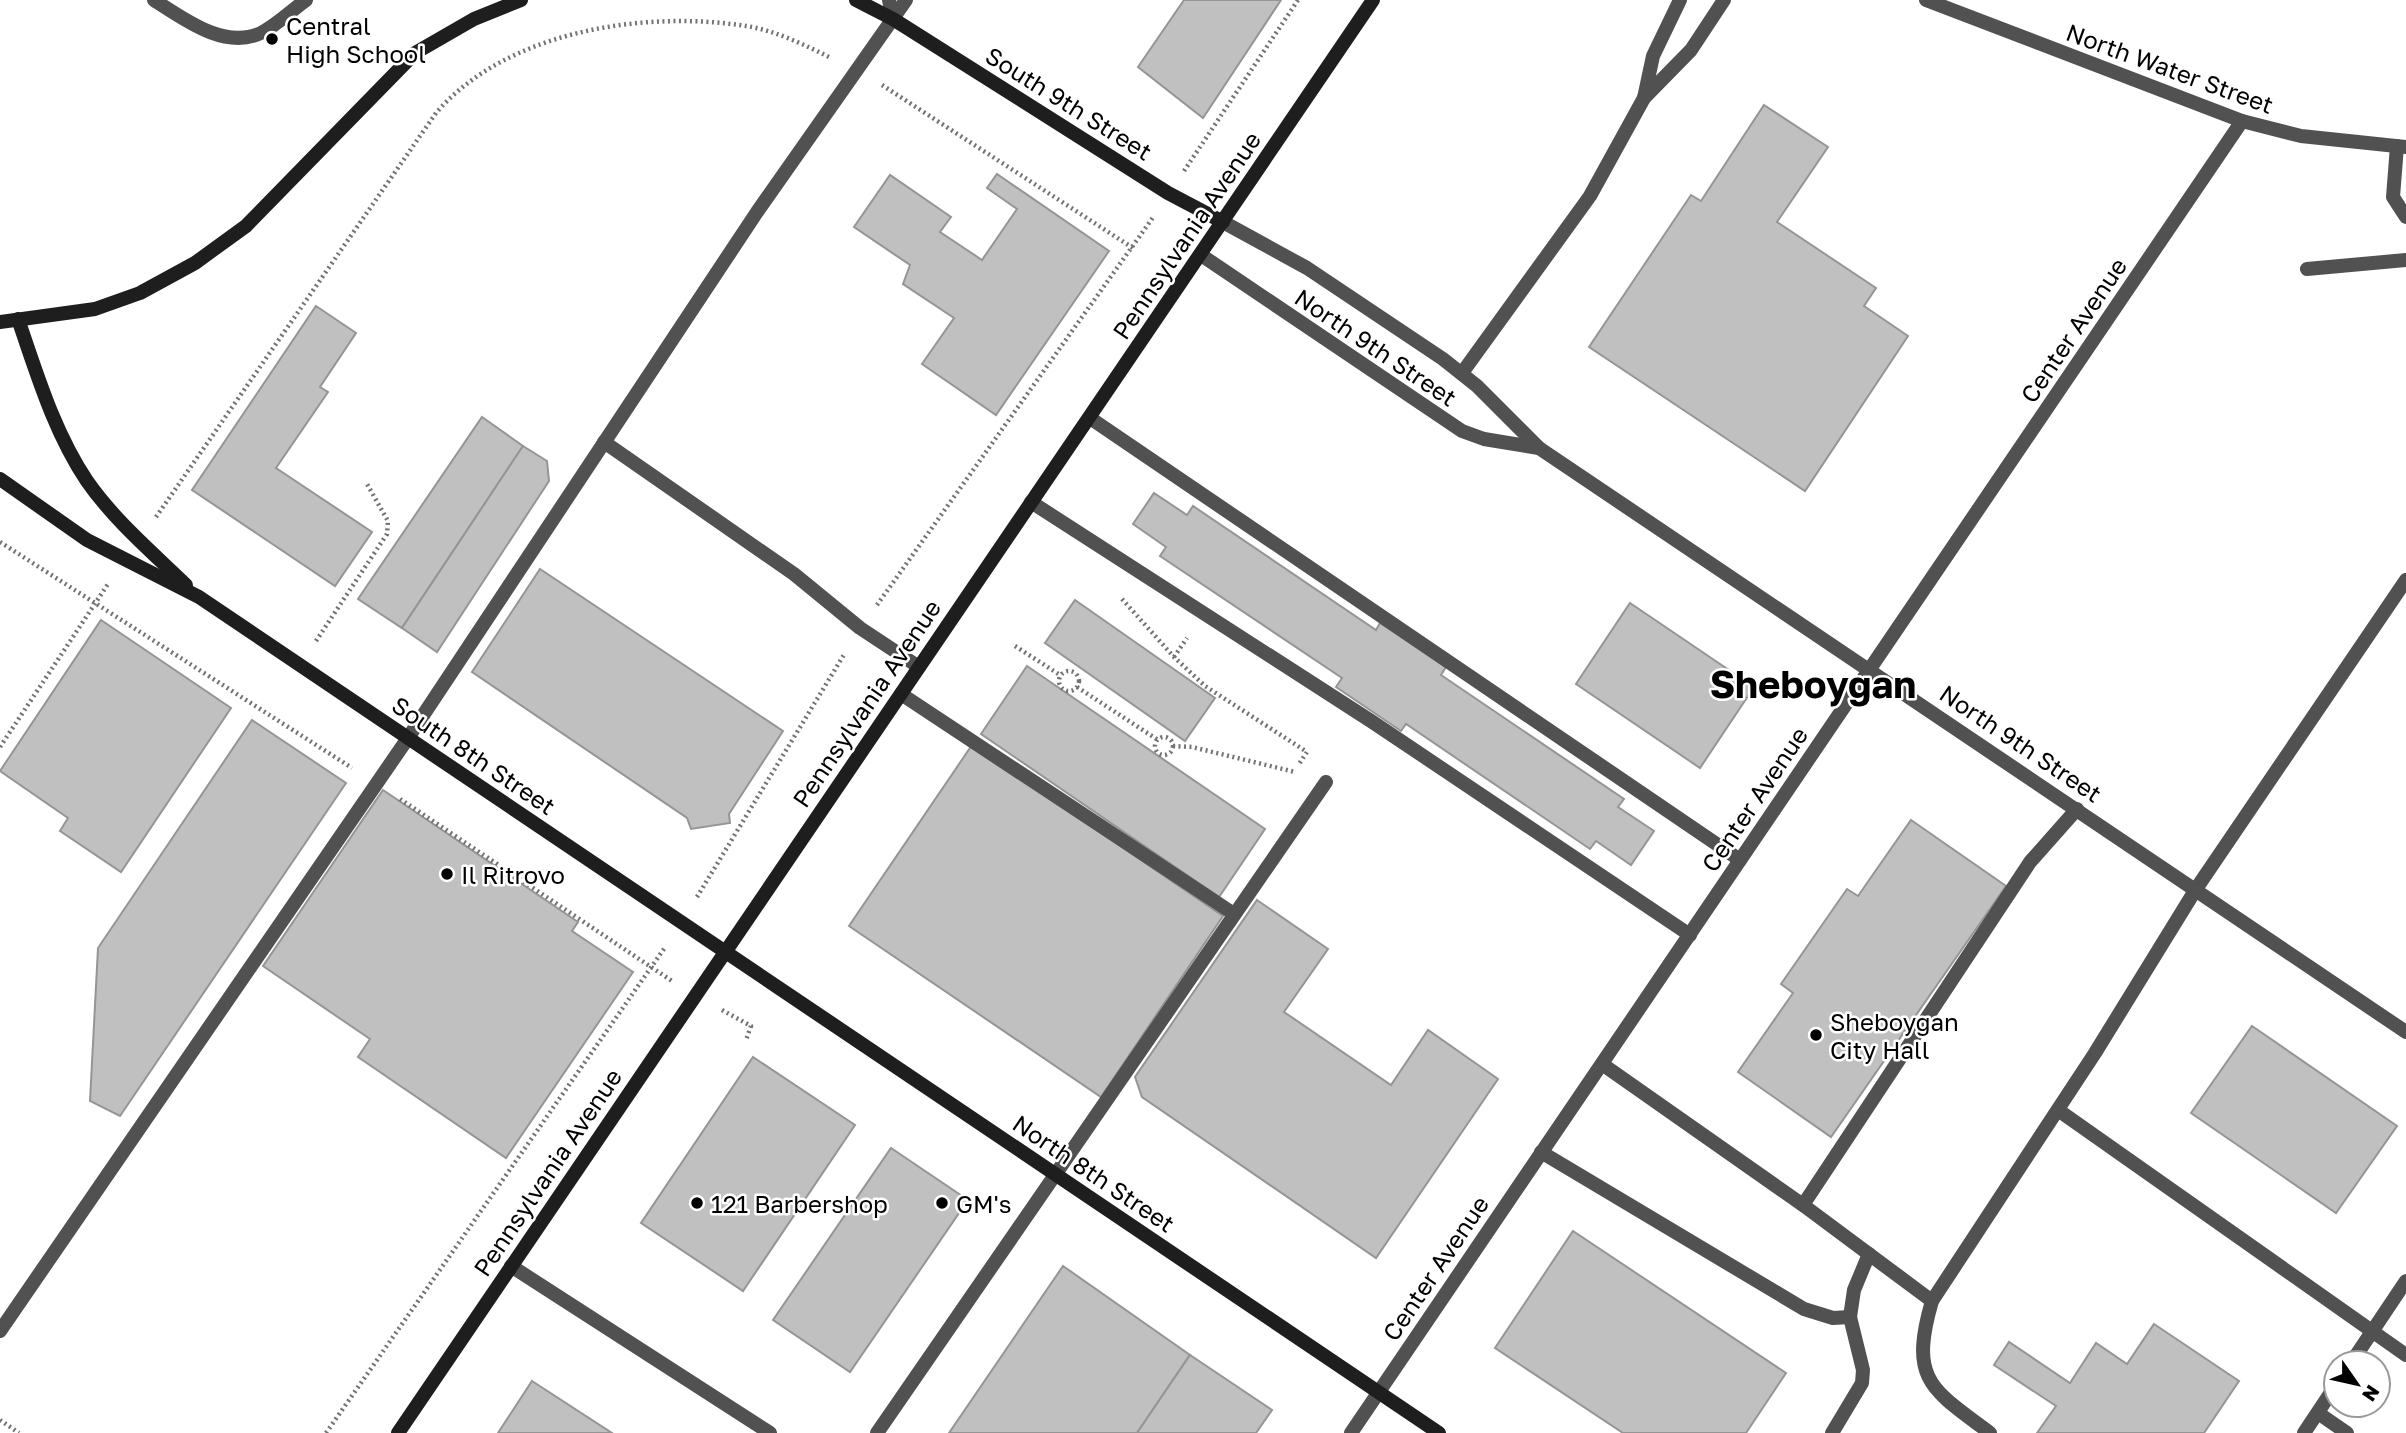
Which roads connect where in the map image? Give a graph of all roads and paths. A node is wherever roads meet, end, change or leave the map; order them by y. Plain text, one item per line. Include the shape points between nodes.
1 (154, 0) edge
2 (306, 0) edge
3 (521, 0) edge
4 (856, 0) edge
5 (889, 0) edge
6 (906, 0) edge
7 (1298, 0) edge
8 (1373, 0) edge
9 (1680, 0) edge
10 (1724, 0) edge
11 (1926, 0) edge
12 (893, 19) junction
13 (857, 70) junction
14 (1644, 98) junction
15 (2242, 121) junction
16 (2402, 147) edge
17 (1168, 193) junction
18 (2406, 217) edge
19 (1223, 222) junction
20 (1133, 248) junction
21 (1201, 255) junction
22 (2406, 260) edge
23 (2307, 269) dead end
24 (19, 319) junction
25 (0, 322) edge
26 (1462, 373) junction
27 (1090, 418) junction
28 (604, 443) junction
29 (1539, 447) junction
30 (0, 479) edge
31 (367, 484) dead end
32 (1031, 502) junction
33 (139, 540) junction
34 (125, 559) junction
35 (2406, 580) edge
36 (1115, 592) dead end
37 (199, 597) junction
38 (860, 628) junction
39 (1015, 646) dead end
40 (300, 665) junction
41 (919, 667) junction
42 (1870, 668) junction
43 (1060, 675) junction
44 (1077, 687) junction
45 (901, 694) junction
46 (408, 738) junction
47 (1154, 743) junction
48 (1173, 746) junction
49 (0, 747) edge
50 (1326, 782) dead end
51 (2077, 809) junction
52 (1740, 860) junction
53 (2196, 889) junction
54 (1234, 914) junction
55 (681, 922) junction
56 (1690, 935) junction
57 (725, 951) junction
58 (751, 1026) dead end
59 (2406, 1032) edge
60 (746, 1040) dead end
61 (1602, 1064) junction
62 (2058, 1110) junction
63 (1542, 1152) junction
64 (1054, 1173) junction
65 (1804, 1205) junction
66 (1869, 1254) junction
67 (511, 1266) junction
68 (2406, 1281) edge
69 (1931, 1301) junction
70 (1850, 1317) junction
71 (0, 1331) edge
72 (2371, 1332) junction
73 (2360, 1349) edge
74 (2406, 1355) edge
75 (1378, 1392) junction
76 (2322, 1407) edge
77 (2318, 1413) junction
78 (0, 1420) edge
79 (19, 1433) edge
80 (326, 1433) edge
81 (398, 1433) edge
82 (770, 1433) edge
83 (877, 1433) edge
84 (1351, 1433) edge
85 (1439, 1433) edge
86 (1832, 1433) edge
87 (1990, 1433) edge
88 (2304, 1433) edge
89 (2347, 1433) edge

1 - 2 street via 210,32 239,38 261,33
3 - 24 street via 474,19 415,53 246,226 195,263 140,293 96,309
4 - 12 street, South 9th Street
5 - 12 street
6 - 12 street
7 - 17 path
8 - 19 street, Pennsylvania Avenue
9 - 14 street via 1653,56
10 - 14 street via 1691,50
11 - 15 street, North Water Street
12 - 13 street
12 - 17 street, South 9th Street
13 - 20 path
13 - 28 street
13 - 33 path via 748,26 672,20 579,31 489,66 456,89 436,113
14 - 26 street via 1590,196
15 - 16 street, North Water Street via 2301,136
15 - 42 street, Center Avenue
16 - 18 street via 2393,197
17 - 19 street, South 9th Street
17 - 20 path
19 - 21 street, Pennsylvania Avenue
19 - 26 street, North 9th Street via 1307,268
20 - 38 path
21 - 27 street, Pennsylvania Avenue
21 - 29 street, North 9th Street via 1455,427 1476,438
22 - 23 street
24 - 25 street
24 - 33 street, South 8th Street via 50,412 88,481
26 - 29 street, North 9th Street
27 - 32 street, Pennsylvania Avenue
27 - 52 street
28 - 38 street via 794,574
28 - 46 street
29 - 42 street, North 9th Street
30 - 34 street, South 8th Street via 87,540
31 - 40 path via 388,521 387,534
32 - 41 street, Pennsylvania Avenue
32 - 56 street via 1371,721
33 - 37 street, South 8th Street
34 - 37 street, South 8th Street
34 - 49 path
35 - 53 street
36 - 48 path via 1205,686 1307,752 1294,774 1258,761
37 - 40 street, South 8th Street
38 - 41 street
38 - 55 path
39 - 43 path
40 - 46 street, South 8th Street
41 - 45 street, Pennsylvania Avenue
42 - 51 street, North 9th Street
42 - 52 street, Center Avenue
43 - 44 path via 1061,688 1071,691
43 - 44 path via 1075,672
44 - 47 path
45 - 54 street
45 - 57 street, Pennsylvania Avenue
46 - 55 street, South 8th Street
46 - 71 street
47 - 48 path via 1166,737
47 - 48 path via 1163,755
50 - 54 street
51 - 53 street, North 9th Street
51 - 65 street via 2030,862
52 - 56 street, Center Avenue
53 - 59 street, North 9th Street
53 - 62 street
54 - 64 street
55 - 57 street, South 8th Street
55 - 80 path
56 - 61 street, Center Avenue
57 - 64 street, North 8th Street
57 - 67 street, Pennsylvania Avenue
58 - 60 path
61 - 63 street, Center Avenue
61 - 65 street
62 - 69 street
62 - 72 street
63 - 70 street via 1804,1309 1833,1318
63 - 75 street, Center Avenue
64 - 75 street, North 8th Street
64 - 83 street
65 - 66 street
66 - 69 street
66 - 70 street via 1854,1290
67 - 81 street, Pennsylvania Avenue
67 - 82 street
68 - 72 street
69 - 87 street via 1922,1363 1932,1388
70 - 86 street via 1862,1383
72 - 73 street
72 - 74 street
75 - 84 street, Center Avenue
75 - 85 street, North 8th Street
76 - 77 street
77 - 88 street
77 - 89 street
78 - 79 path

